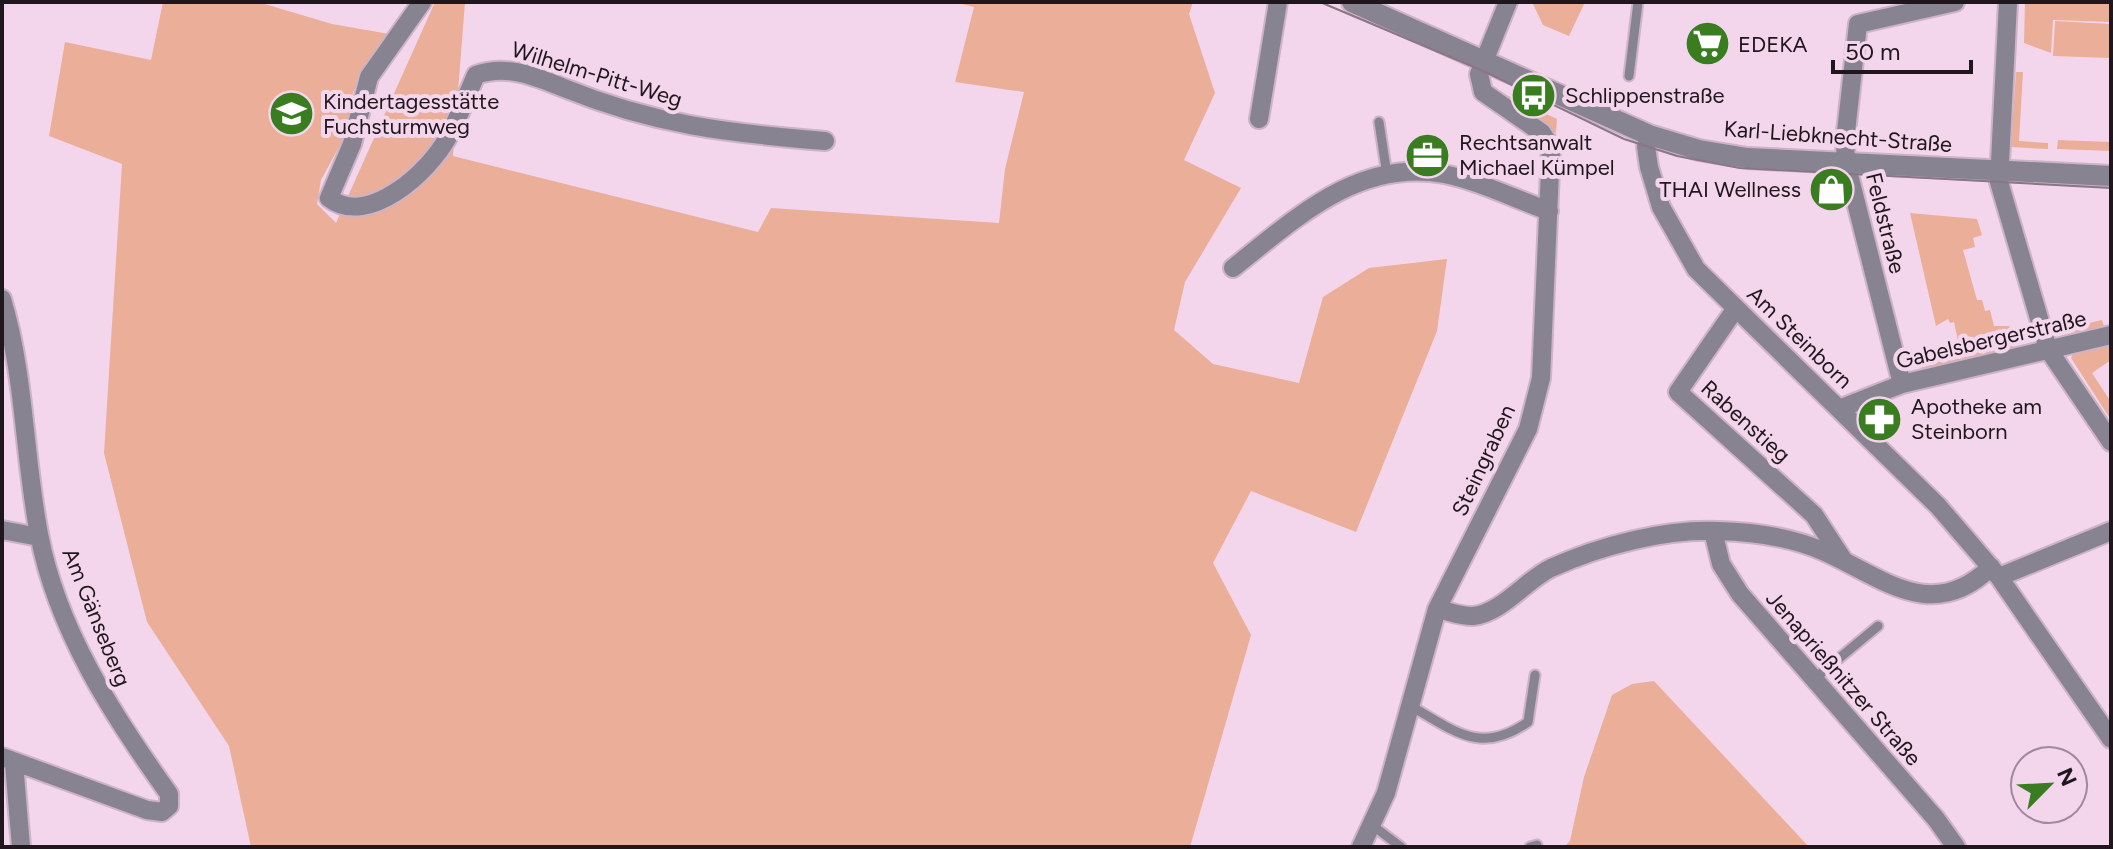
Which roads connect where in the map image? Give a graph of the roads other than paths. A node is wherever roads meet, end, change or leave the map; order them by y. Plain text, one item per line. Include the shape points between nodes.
1 (422, 2) edge
2 (1278, 2) edge
3 (1352, 2) edge
4 (1508, 2) edge
5 (1638, 2) edge
6 (1955, 2) edge
7 (2008, 2) edge
8 (1485, 60) junction
9 (1629, 76) dead end
10 (1259, 119) dead end
11 (1379, 122) dead end
12 (1649, 135) junction
13 (825, 141) dead end
14 (1846, 163) junction
15 (1998, 171) junction
16 (1387, 175) junction
17 (2111, 176) edge
18 (1549, 211) junction
19 (1233, 268) dead end
20 (2, 299) edge
21 (1736, 308) junction
22 (2111, 335) edge
23 (2048, 349) junction
24 (1902, 384) junction
25 (11, 391) edge
26 (1839, 409) junction
27 (2111, 442) edge
28 (2, 530) edge
29 (1713, 531) junction
30 (2111, 531) edge
31 (39, 537) junction
32 (1846, 563) junction
33 (1995, 572) junction
34 (1437, 609) junction
35 (1878, 626) dead end
36 (1535, 675) dead end
37 (1812, 680) junction
38 (1409, 705) junction
39 (2111, 739) edge
40 (8, 760) edge
41 (1372, 825) junction
42 (21, 847) edge
43 (1361, 847) edge
44 (1401, 847) edge
45 (1956, 847) edge

1 - 13 street, Wilhelm-Pitt-Weg via 369,77 352,144 329,198 340,206 356,208 377,201 430,163 448,138 476,75 496,67 673,124
2 - 10 street
3 - 8 street, Karl-Liebknecht-Straße
4 - 8 street
5 - 9 lane
6 - 14 street, Feldstraße via 1858,24
7 - 15 street
8 - 12 street, Karl-Liebknecht-Straße
8 - 18 street, Steingraben via 1479,74 1483,92 1542,133 1551,147
11 - 16 lane
12 - 14 street, Karl-Liebknecht-Straße via 1723,154
12 - 21 street, Am Steinborn via 1649,167 1670,229 1696,269
14 - 15 street, Karl-Liebknecht-Straße
14 - 24 street, Feldstraße
15 - 17 street, Karl-Liebknecht-Straße
15 - 23 street
16 - 18 street via 1448,175
16 - 19 street via 1317,202
18 - 34 street, Steingraben via 1541,378 1528,429
20 - 25 street, Am Gänseberg
21 - 26 street, Am Steinborn
21 - 32 street, Rabenstieg via 1678,392 1814,515
22 - 23 street, Gabelsbergerstraße
23 - 24 street, Gabelsbergerstraße
23 - 27 street
24 - 26 street, Gabelsbergerstraße
25 - 31 street, Am Gänseberg
26 - 33 street, Am Steinborn via 1938,506
28 - 31 street
29 - 32 street via 1788,539
29 - 34 street via 1611,546 1549,569 1474,616
29 - 37 street, Jenaprießnitzer Straße via 1721,564 1740,594
30 - 33 street
31 - 40 street, Am Gänseberg via 87,665 109,708 169,794 169,806 162,812 147,810
32 - 33 street via 1901,591 1934,594 1959,590
33 - 39 street, Am Steinborn
34 - 38 street, Steingraben
35 - 37 lane
36 - 38 lane via 1528,722 1494,739 1464,737
37 - 45 street, Jenaprießnitzer Straße
38 - 41 street, Steingraben
40 - 42 street
41 - 43 street, Steingraben
41 - 44 lane

